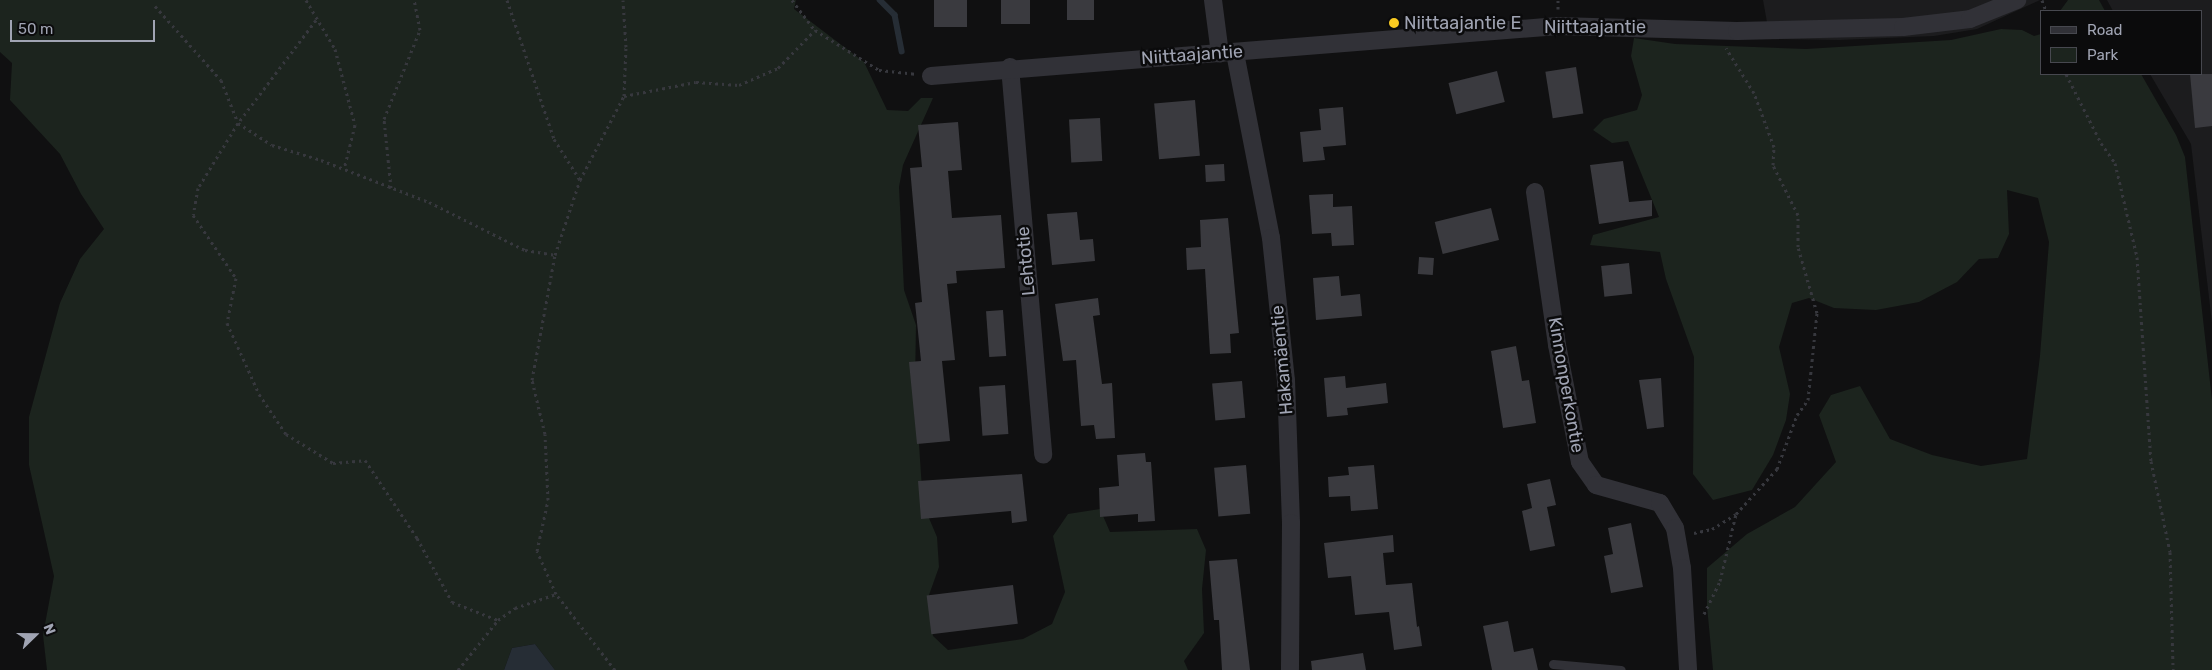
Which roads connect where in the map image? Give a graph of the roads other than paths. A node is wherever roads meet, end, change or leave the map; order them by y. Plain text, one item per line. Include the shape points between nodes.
1 (1212, 0) edge
2 (2017, 0) edge
3 (1227, 53) junction
4 (1010, 67) junction
5 (931, 76) road end
6 (1535, 192) dead end
7 (1043, 455) dead end
8 (1553, 664) dead end
9 (1290, 670) edge
10 (1621, 670) edge
11 (1688, 670) edge

1 - 3 street, Hakamäentie
2 - 3 street, Niittaajantie via 1970,19 1927,25 1823,30 1558,26 1411,40 1305,44
3 - 4 street, Niittaajantie
3 - 9 street, Hakamäentie via 1271,238 1286,380 1291,523
4 - 5 street, Niittaajantie
4 - 7 street, Lehtotie
6 - 11 street, Kinnonperkontie via 1557,345 1580,462 1596,485 1660,503 1677,537
8 - 10 lane

